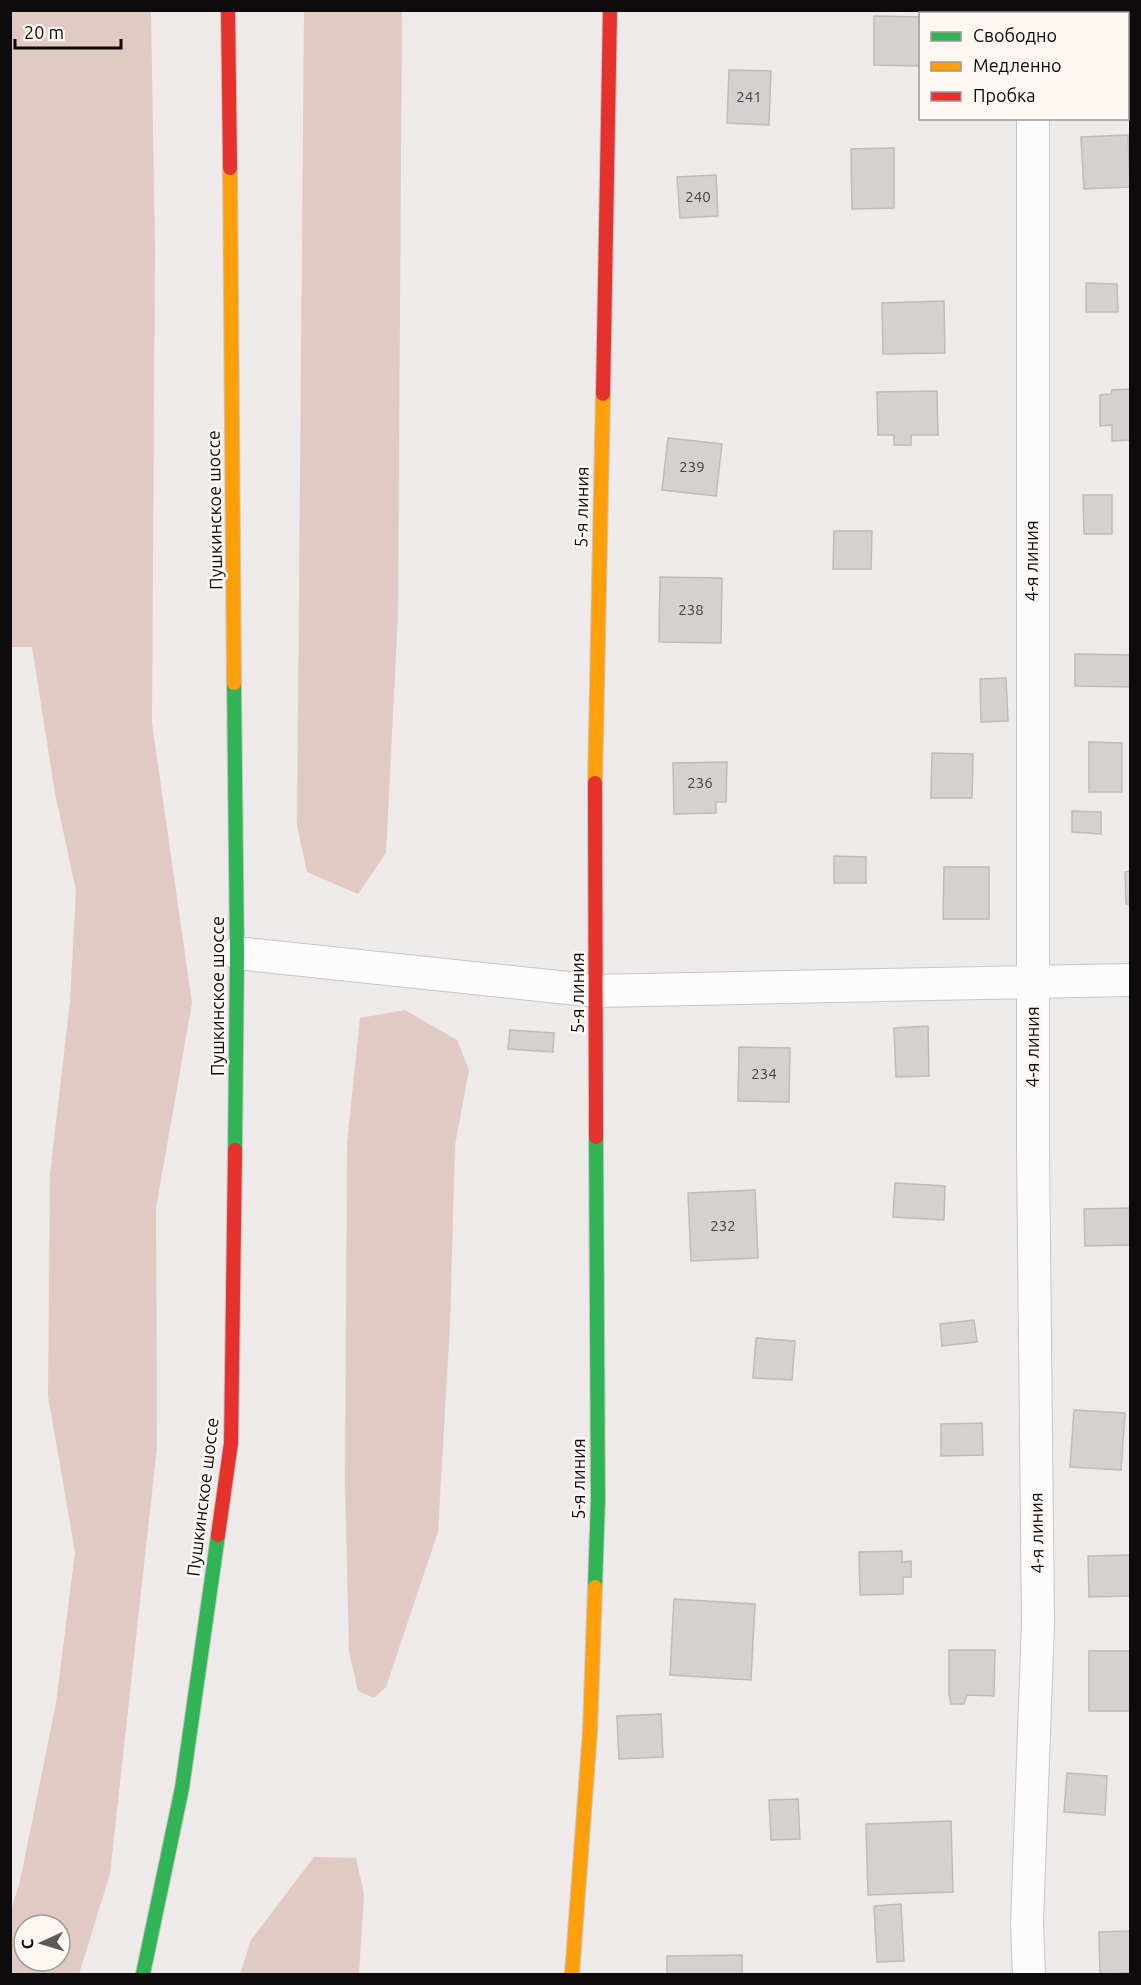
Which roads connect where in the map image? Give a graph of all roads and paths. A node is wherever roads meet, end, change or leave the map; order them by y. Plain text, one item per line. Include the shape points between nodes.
1 (228, 10) edge
2 (610, 10) edge
3 (1033, 120) edge
4 (237, 953) junction
5 (1131, 980) edge
6 (1033, 981) junction
7 (596, 991) junction
8 (143, 1974) edge
9 (572, 1974) edge
10 (1029, 1974) edge

1 - 4 main road, Пушкинское шоссе
2 - 7 main road, 5-я линия via 594,796
3 - 6 street, 4-я линия
4 - 7 street
4 - 8 main road, Пушкинское шоссе via 231,1443 182,1788
5 - 6 street
6 - 7 street
6 - 10 street, 4-я линия via 1038,1623 1027,1923
7 - 9 main road, 5-я линия via 598,1499 590,1731

